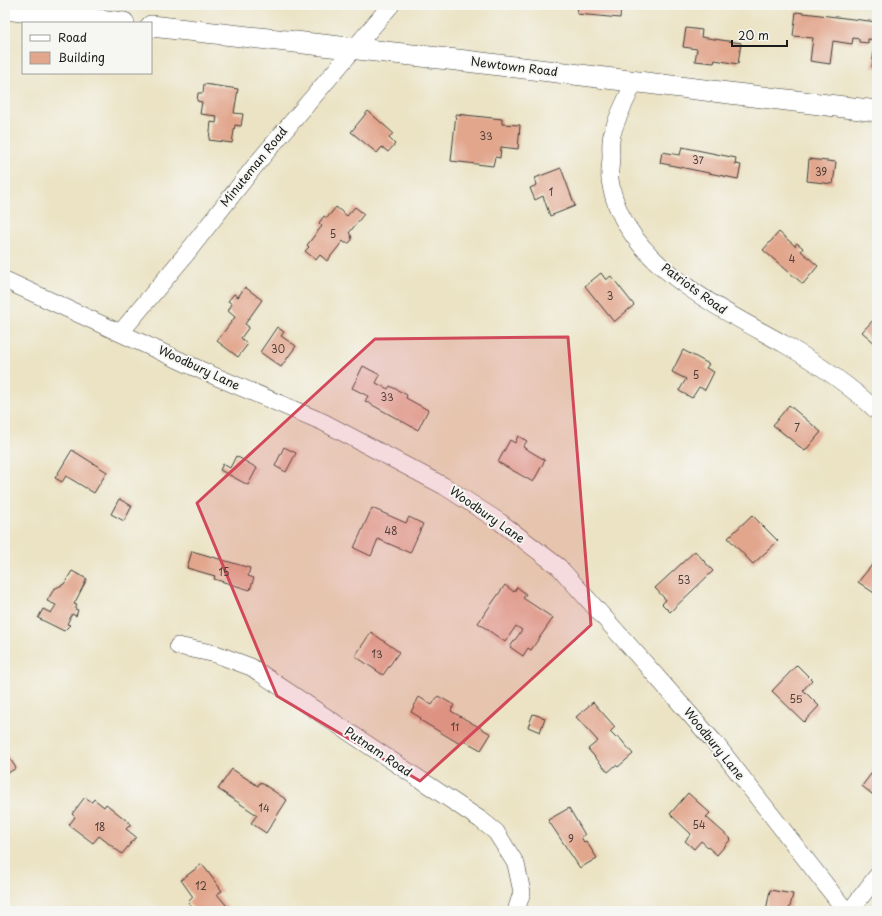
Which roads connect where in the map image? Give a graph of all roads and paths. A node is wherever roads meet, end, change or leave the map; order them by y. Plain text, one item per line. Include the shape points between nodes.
1 (391, 5) edge
2 (5, 9) edge
3 (116, 22) edge
4 (152, 26) edge
5 (353, 49) junction
6 (634, 82) junction
7 (877, 111) edge
8 (5, 280) edge
9 (121, 332) junction
10 (877, 411) edge
11 (178, 646) dead end
12 (877, 876) edge
13 (516, 911) edge
14 (846, 911) edge
15 (850, 911) edge

1 - 5 street, Minuteman Road
2 - 3 street
4 - 5 street, Newtown Road
5 - 6 street, Newtown Road
5 - 9 street, Minuteman Road
6 - 7 street, Newtown Road
6 - 10 street, Patriots Road via 612,135 610,180 620,213 634,237 667,271 734,318 816,365
8 - 9 street, Woodbury Lane
9 - 14 street, Woodbury Lane via 205,372 323,422 400,462 444,486 500,522 559,567 716,744
11 - 13 street, Putnam Road via 216,654 251,667 481,820 496,832 516,864 522,892
12 - 15 street

